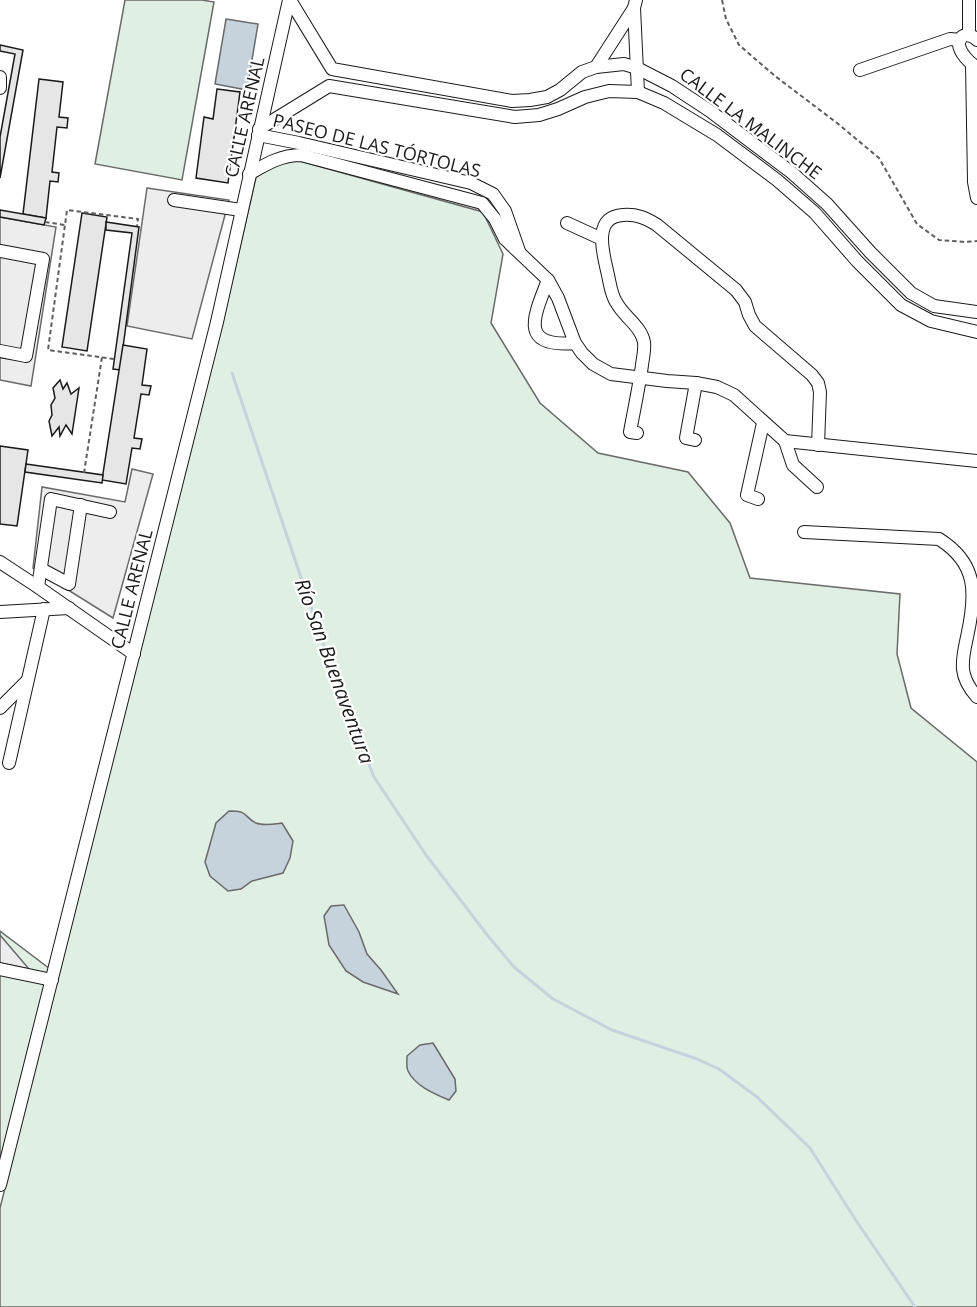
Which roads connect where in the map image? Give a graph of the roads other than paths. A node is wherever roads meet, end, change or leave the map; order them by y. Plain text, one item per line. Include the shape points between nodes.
1 (290, 0) edge
2 (969, 0) edge
3 (635, 4) edge
4 (969, 38) edge
5 (974, 65) edge
6 (596, 67) junction
7 (637, 68) junction
8 (332, 69) junction
9 (860, 70) dead end
10 (365, 74) junction
11 (0, 77) edge
12 (329, 86) junction
13 (0, 88) edge
14 (362, 91) junction
15 (638, 92) junction
16 (259, 132) junction
17 (249, 174) junction
18 (977, 198) edge
19 (174, 200) dead end
20 (242, 210) junction
21 (567, 223) dead end
22 (602, 239) junction
23 (0, 251) edge
24 (520, 252) junction
25 (548, 280) junction
26 (977, 312) edge
27 (977, 332) edge
28 (575, 343) junction
29 (0, 351) edge
30 (640, 378) junction
31 (696, 383) junction
32 (763, 423) junction
33 (637, 433) dead end
34 (695, 440) dead end
35 (785, 441) junction
36 (818, 445) junction
37 (977, 461) edge
38 (817, 487) dead end
39 (758, 499) dead end
40 (81, 505) junction
41 (111, 512) dead end
42 (804, 532) dead end
43 (0, 562) edge
44 (41, 569) junction
45 (38, 587) junction
46 (69, 608) junction
47 (44, 609) junction
48 (0, 612) edge
49 (134, 654) junction
50 (28, 680) junction
51 (977, 697) edge
52 (0, 708) edge
53 (9, 763) dead end
54 (3, 968) edge
55 (52, 980) junction
56 (0, 1185) edge

1 - 8 street
1 - 16 street, CALLE ARENAL
2 - 4 street
3 - 6 street
3 - 7 street
4 - 5 street via 960,49
4 - 9 street via 950,39
5 - 18 street
6 - 7 street, CALLE LA MALINCHE via 624,64
6 - 10 street, CALLE LA MALINCHE via 582,72 547,97 512,101
7 - 15 street
7 - 26 street, CALLE LA MALINCHE via 710,111 791,172 827,204 911,293 934,306
8 - 10 street, CALLE LA MALINCHE
8 - 12 street via 335,78
10 - 14 street via 359,81
11 - 13 street
12 - 14 street, CALLE LA MALINCHE
12 - 16 street
14 - 15 street, CALLE LA MALINCHE via 515,117 538,116 609,91
15 - 27 street, CALLE LA MALINCHE via 717,135 777,180 815,213 901,305 931,321
16 - 17 street, CALLE ARENAL
16 - 24 street, PASEO DE LAS TÓRTOLAS via 471,183 493,194 506,211
17 - 20 street, CALLE ARENAL
17 - 24 street, PASEO DE LAS TÓRTOLAS via 273,160 301,154 482,203 505,238
19 - 20 street
20 - 49 street, CALLE ARENAL
21 - 22 street
22 - 30 street via 614,299 643,335
22 - 36 street via 608,221 618,215 644,217 735,290 755,326 818,383
23 - 29 street via 43,259 26,356
24 - 25 street, PASEO DE LAS TÓRTOLAS
25 - 28 street, PASEO DE LAS TÓRTOLAS
25 - 28 street via 536,311 536,333 548,342
28 - 30 street, PASEO DE LAS TÓRTOLAS via 593,364 610,374
30 - 31 street, PASEO DE LAS TÓRTOLAS
30 - 33 street via 630,432
31 - 32 street, PASEO DE LAS TÓRTOLAS via 734,395
31 - 34 street via 686,438
32 - 35 street, PASEO DE LAS TÓRTOLAS
32 - 39 street via 747,495
35 - 36 street
35 - 38 street via 793,465
36 - 37 street
40 - 41 street
40 - 44 street via 51,499
40 - 44 street via 69,584
42 - 51 street via 939,539 955,546 975,572 976,596 963,669
43 - 45 street
44 - 45 street
45 - 46 street
46 - 47 street
46 - 49 street
47 - 48 street
47 - 50 street
49 - 55 street, CALLE ARENAL
50 - 52 street
50 - 53 street
54 - 55 street
55 - 56 street, CALLE ARENAL

